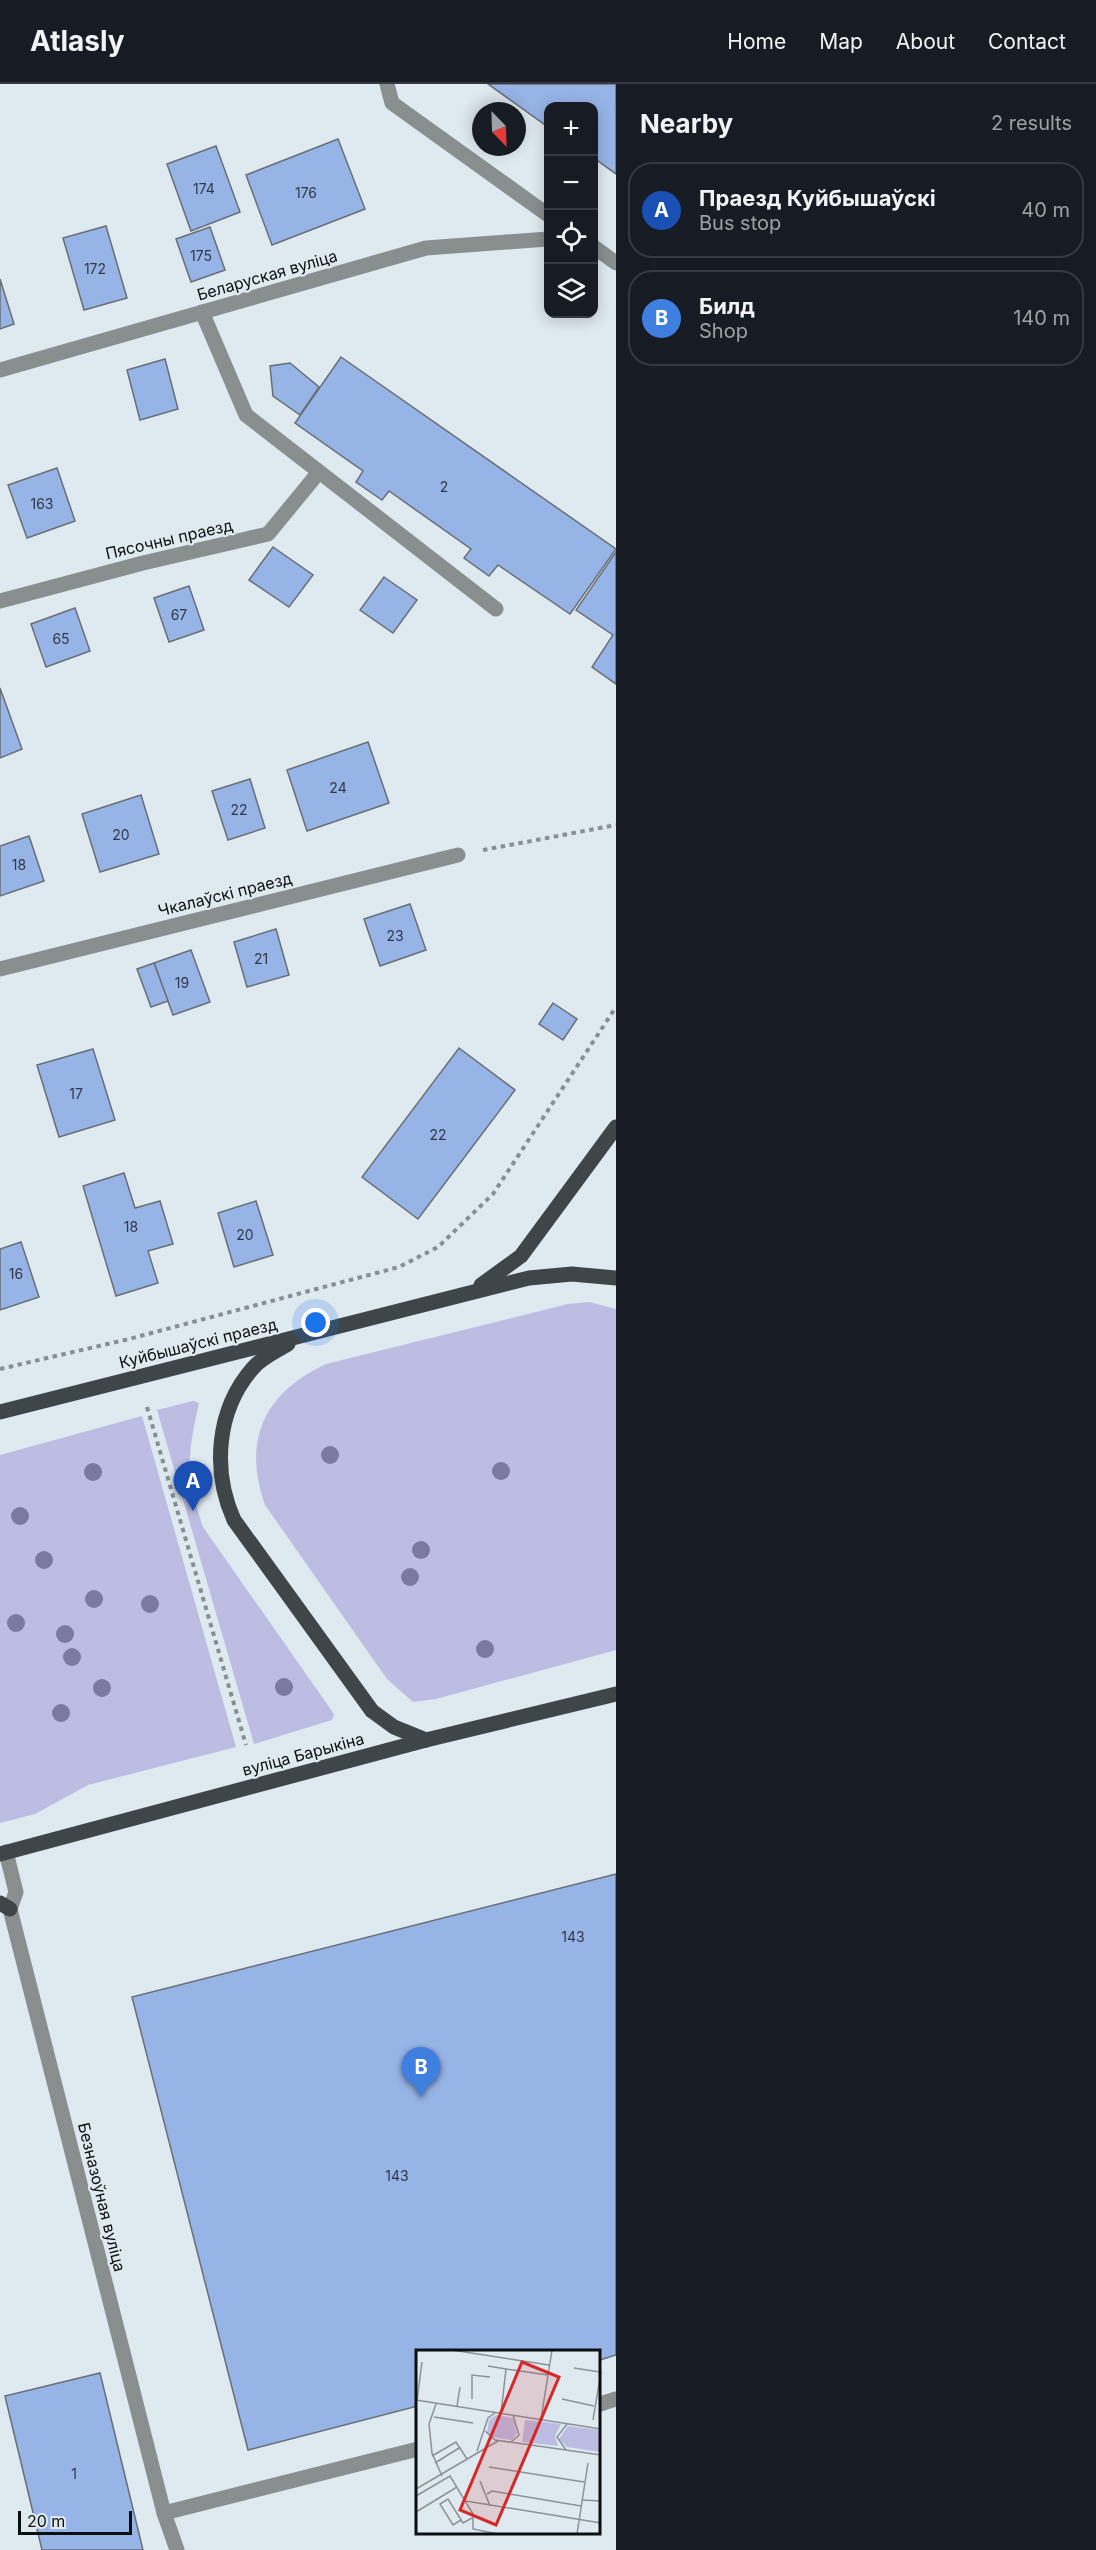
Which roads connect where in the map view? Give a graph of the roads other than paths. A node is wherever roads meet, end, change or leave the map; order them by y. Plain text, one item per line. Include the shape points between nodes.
1 (387, 84) edge
2 (544, 210) edge
3 (544, 239) edge
4 (598, 250) edge
5 (616, 263) edge
6 (202, 312) junction
7 (0, 370) edge
8 (319, 472) junction
9 (0, 601) edge
10 (496, 609) dead end
11 (459, 855) road end
12 (0, 969) edge
13 (616, 1127) edge
14 (616, 1278) edge
15 (474, 1290) junction
16 (298, 1338) junction
17 (0, 1412) edge
18 (615, 1697) edge
19 (426, 1740) junction
20 (3, 1853) edge
21 (5, 1906) edge
22 (616, 2399) edge
23 (601, 2404) edge
24 (416, 2450) edge
25 (164, 2513) junction
26 (177, 2550) edge

1 - 2 street via 393,103
3 - 6 street, Беларуская вуліца via 426,248
4 - 5 street
6 - 7 street, Беларуская вуліца
6 - 8 street via 246,415
8 - 9 street, Пясочны праезд via 268,534
8 - 10 street
11 - 12 street, Чкалаўскі праезд
13 - 15 main road via 522,1256
14 - 15 main road, Куйбышаўскі праезд via 561,1275
15 - 16 main road, Куйбышаўскі праезд
16 - 17 main road, Куйбышаўскі праезд
16 - 19 main road via 254,1366 236,1391 223,1429 218,1468 224,1499 234,1520 372,1711 394,1727
18 - 19 main road, вуліца Барыкіна
19 - 20 main road, вуліца Барыкіна
20 - 21 street, Безназоўная вуліца via 16,1892
21 - 25 street, Безназоўная вуліца
22 - 23 street
24 - 25 street
25 - 26 street, Безназоўная вуліца

